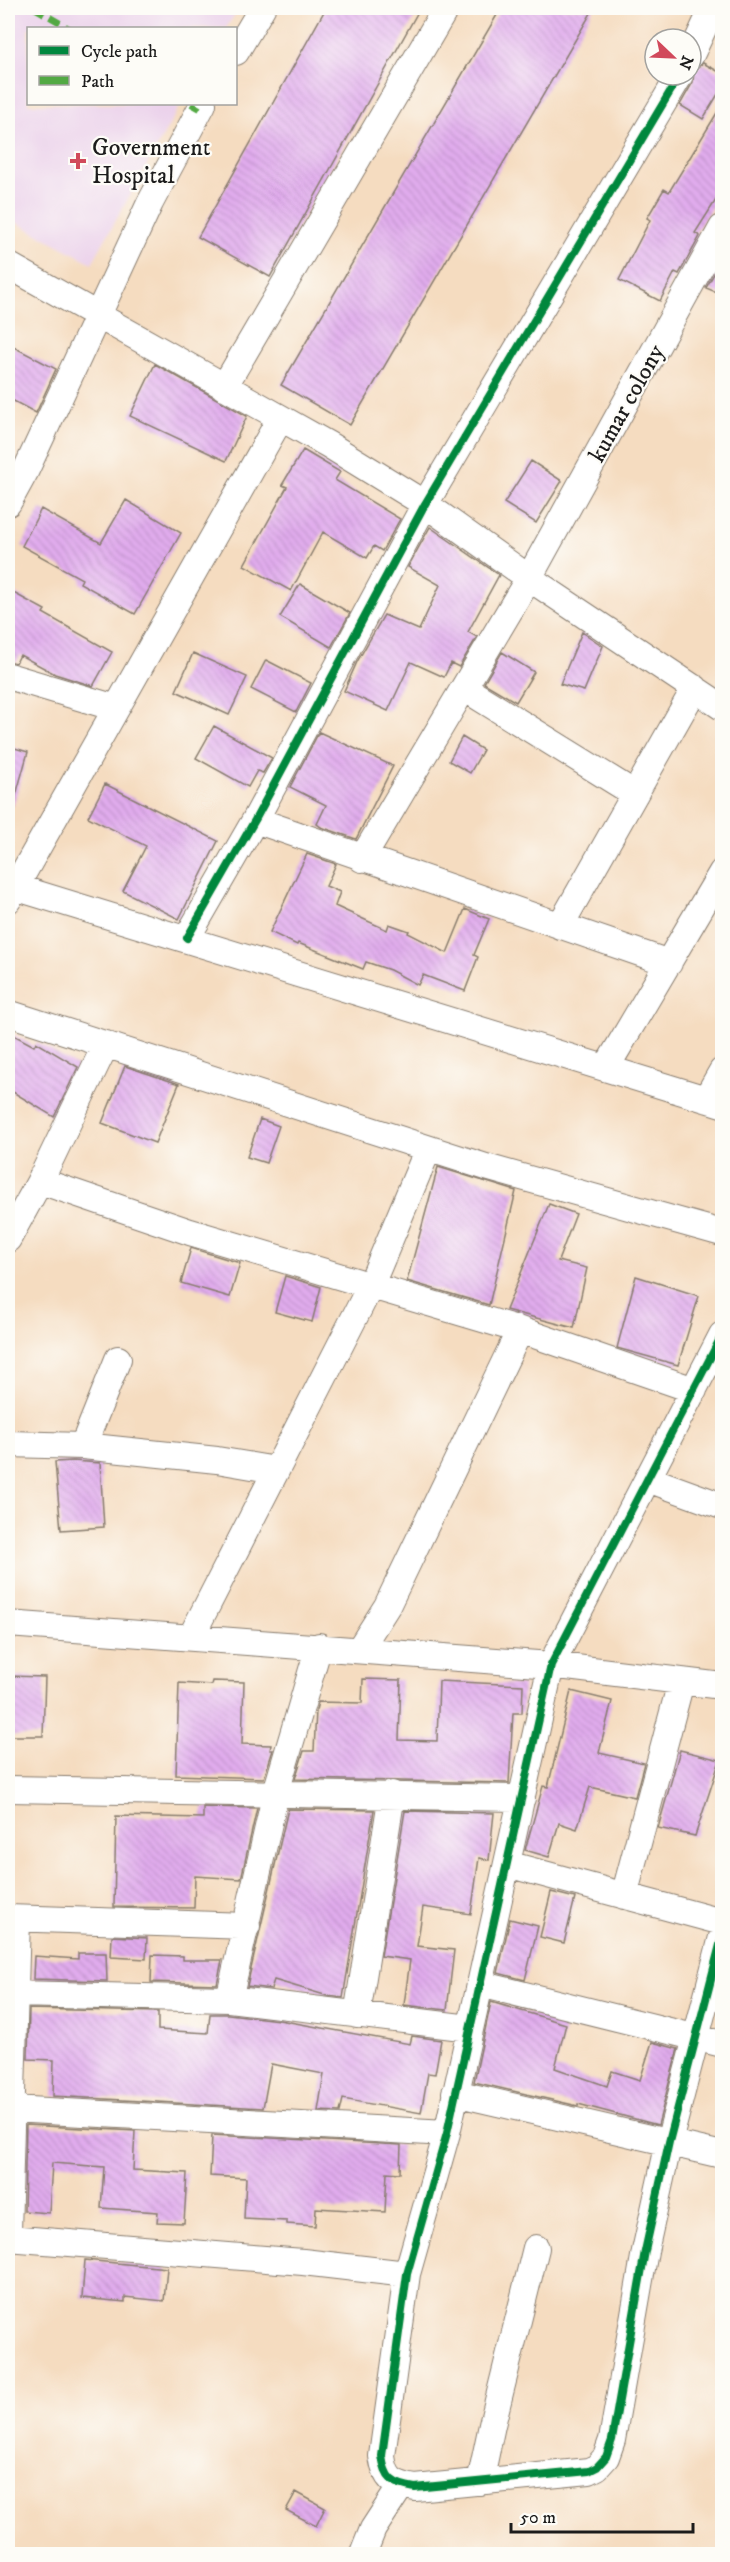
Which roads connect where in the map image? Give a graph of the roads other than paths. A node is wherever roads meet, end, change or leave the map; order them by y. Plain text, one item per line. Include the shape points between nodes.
1 (262, 8) edge
2 (446, 8) edge
3 (714, 8) edge
4 (703, 30) edge
5 (237, 50) edge
6 (673, 87) edge
7 (202, 105) edge
8 (723, 228) edge
9 (8, 265) edge
10 (100, 315) junction
11 (224, 387) junction
12 (280, 419) junction
13 (16, 468) edge
14 (8, 503) edge
15 (425, 504) junction
16 (529, 578) junction
17 (8, 676) edge
18 (464, 688) junction
19 (695, 688) junction
20 (723, 707) edge
21 (116, 708) junction
22 (635, 794) junction
23 (255, 820) junction
24 (362, 859) junction
25 (723, 872) edge
26 (10, 891) edge
27 (560, 926) junction
28 (187, 938) junction
29 (669, 963) junction
30 (8, 1013) edge
31 (106, 1044) junction
32 (606, 1068) junction
33 (723, 1071) edge
34 (714, 1101) edge
35 (428, 1149) junction
36 (40, 1181) junction
37 (723, 1233) edge
38 (8, 1239) edge
39 (370, 1287) junction
40 (520, 1330) junction
41 (723, 1335) edge
42 (118, 1359) dead end
43 (694, 1390) junction
44 (8, 1444) edge
45 (83, 1446) junction
46 (276, 1470) junction
47 (648, 1479) junction
48 (723, 1506) edge
49 (8, 1624) edge
50 (191, 1637) junction
51 (319, 1646) junction
52 (359, 1650) junction
53 (551, 1665) junction
54 (681, 1682) junction
55 (723, 1686) edge
56 (8, 1789) edge
57 (276, 1792) junction
58 (392, 1794) junction
59 (522, 1798) junction
60 (507, 1864) junction
61 (624, 1896) junction
62 (12, 1918) edge
63 (723, 1922) edge
64 (247, 1926) junction
65 (723, 1936) edge
66 (480, 1984) junction
67 (15, 1994) junction
68 (229, 1999) junction
69 (357, 2015) junction
70 (470, 2028) junction
71 (698, 2038) junction
72 (723, 2044) edge
73 (455, 2093) junction
74 (11, 2109) junction
75 (447, 2133) junction
76 (669, 2142) junction
77 (723, 2155) edge
78 (8, 2232) edge
79 (8, 2238) edge
80 (536, 2248) dead end
81 (406, 2274) junction
82 (480, 2482) junction
83 (401, 2486) junction
84 (363, 2554) edge

1 - 5 street
2 - 11 street
3 - 4 street
6 - 15 street
7 - 10 street via 150,203
8 - 16 street, kumar colony
9 - 10 street
10 - 11 street
10 - 13 street
11 - 12 street
12 - 15 street
12 - 21 street
13 - 14 street
15 - 16 street
15 - 23 street
16 - 18 street, kumar colony
16 - 19 street
17 - 21 street
18 - 22 street
18 - 24 street, kumar colony
19 - 20 street
19 - 22 street
21 - 26 street
22 - 27 street
23 - 24 street
23 - 28 street
24 - 27 street
25 - 29 street
26 - 28 street
27 - 29 street
28 - 32 street
29 - 32 street
30 - 31 street
31 - 35 street
31 - 36 street
32 - 34 street
33 - 34 street
35 - 37 street
35 - 39 street
36 - 38 street
36 - 39 street
39 - 40 street
39 - 46 street
40 - 43 street
40 - 52 street via 387,1606
41 - 43 street
42 - 45 street
43 - 47 street
44 - 45 street
45 - 46 street
46 - 50 street
47 - 48 street
47 - 53 street
49 - 50 street
50 - 51 street
51 - 52 street
51 - 57 street
52 - 53 street
53 - 54 street
53 - 59 street
54 - 55 street
54 - 61 street
56 - 57 street
57 - 58 street
57 - 64 street
58 - 59 street
58 - 69 street
59 - 60 street
60 - 61 street
60 - 66 street
61 - 63 street
62 - 64 street
62 - 67 street
64 - 68 street
65 - 71 street
66 - 70 street
66 - 71 street
67 - 68 street
67 - 74 street
68 - 69 street
69 - 70 street
70 - 73 street
71 - 72 street
71 - 76 street
73 - 75 street
73 - 76 street
74 - 75 street
74 - 78 street
75 - 81 street
76 - 77 street
76 - 82 street via 606,2457 589,2471
79 - 81 street
80 - 82 street
81 - 83 street via 382,2456 384,2471
82 - 83 street via 423,2488
83 - 84 street via 373,2529

